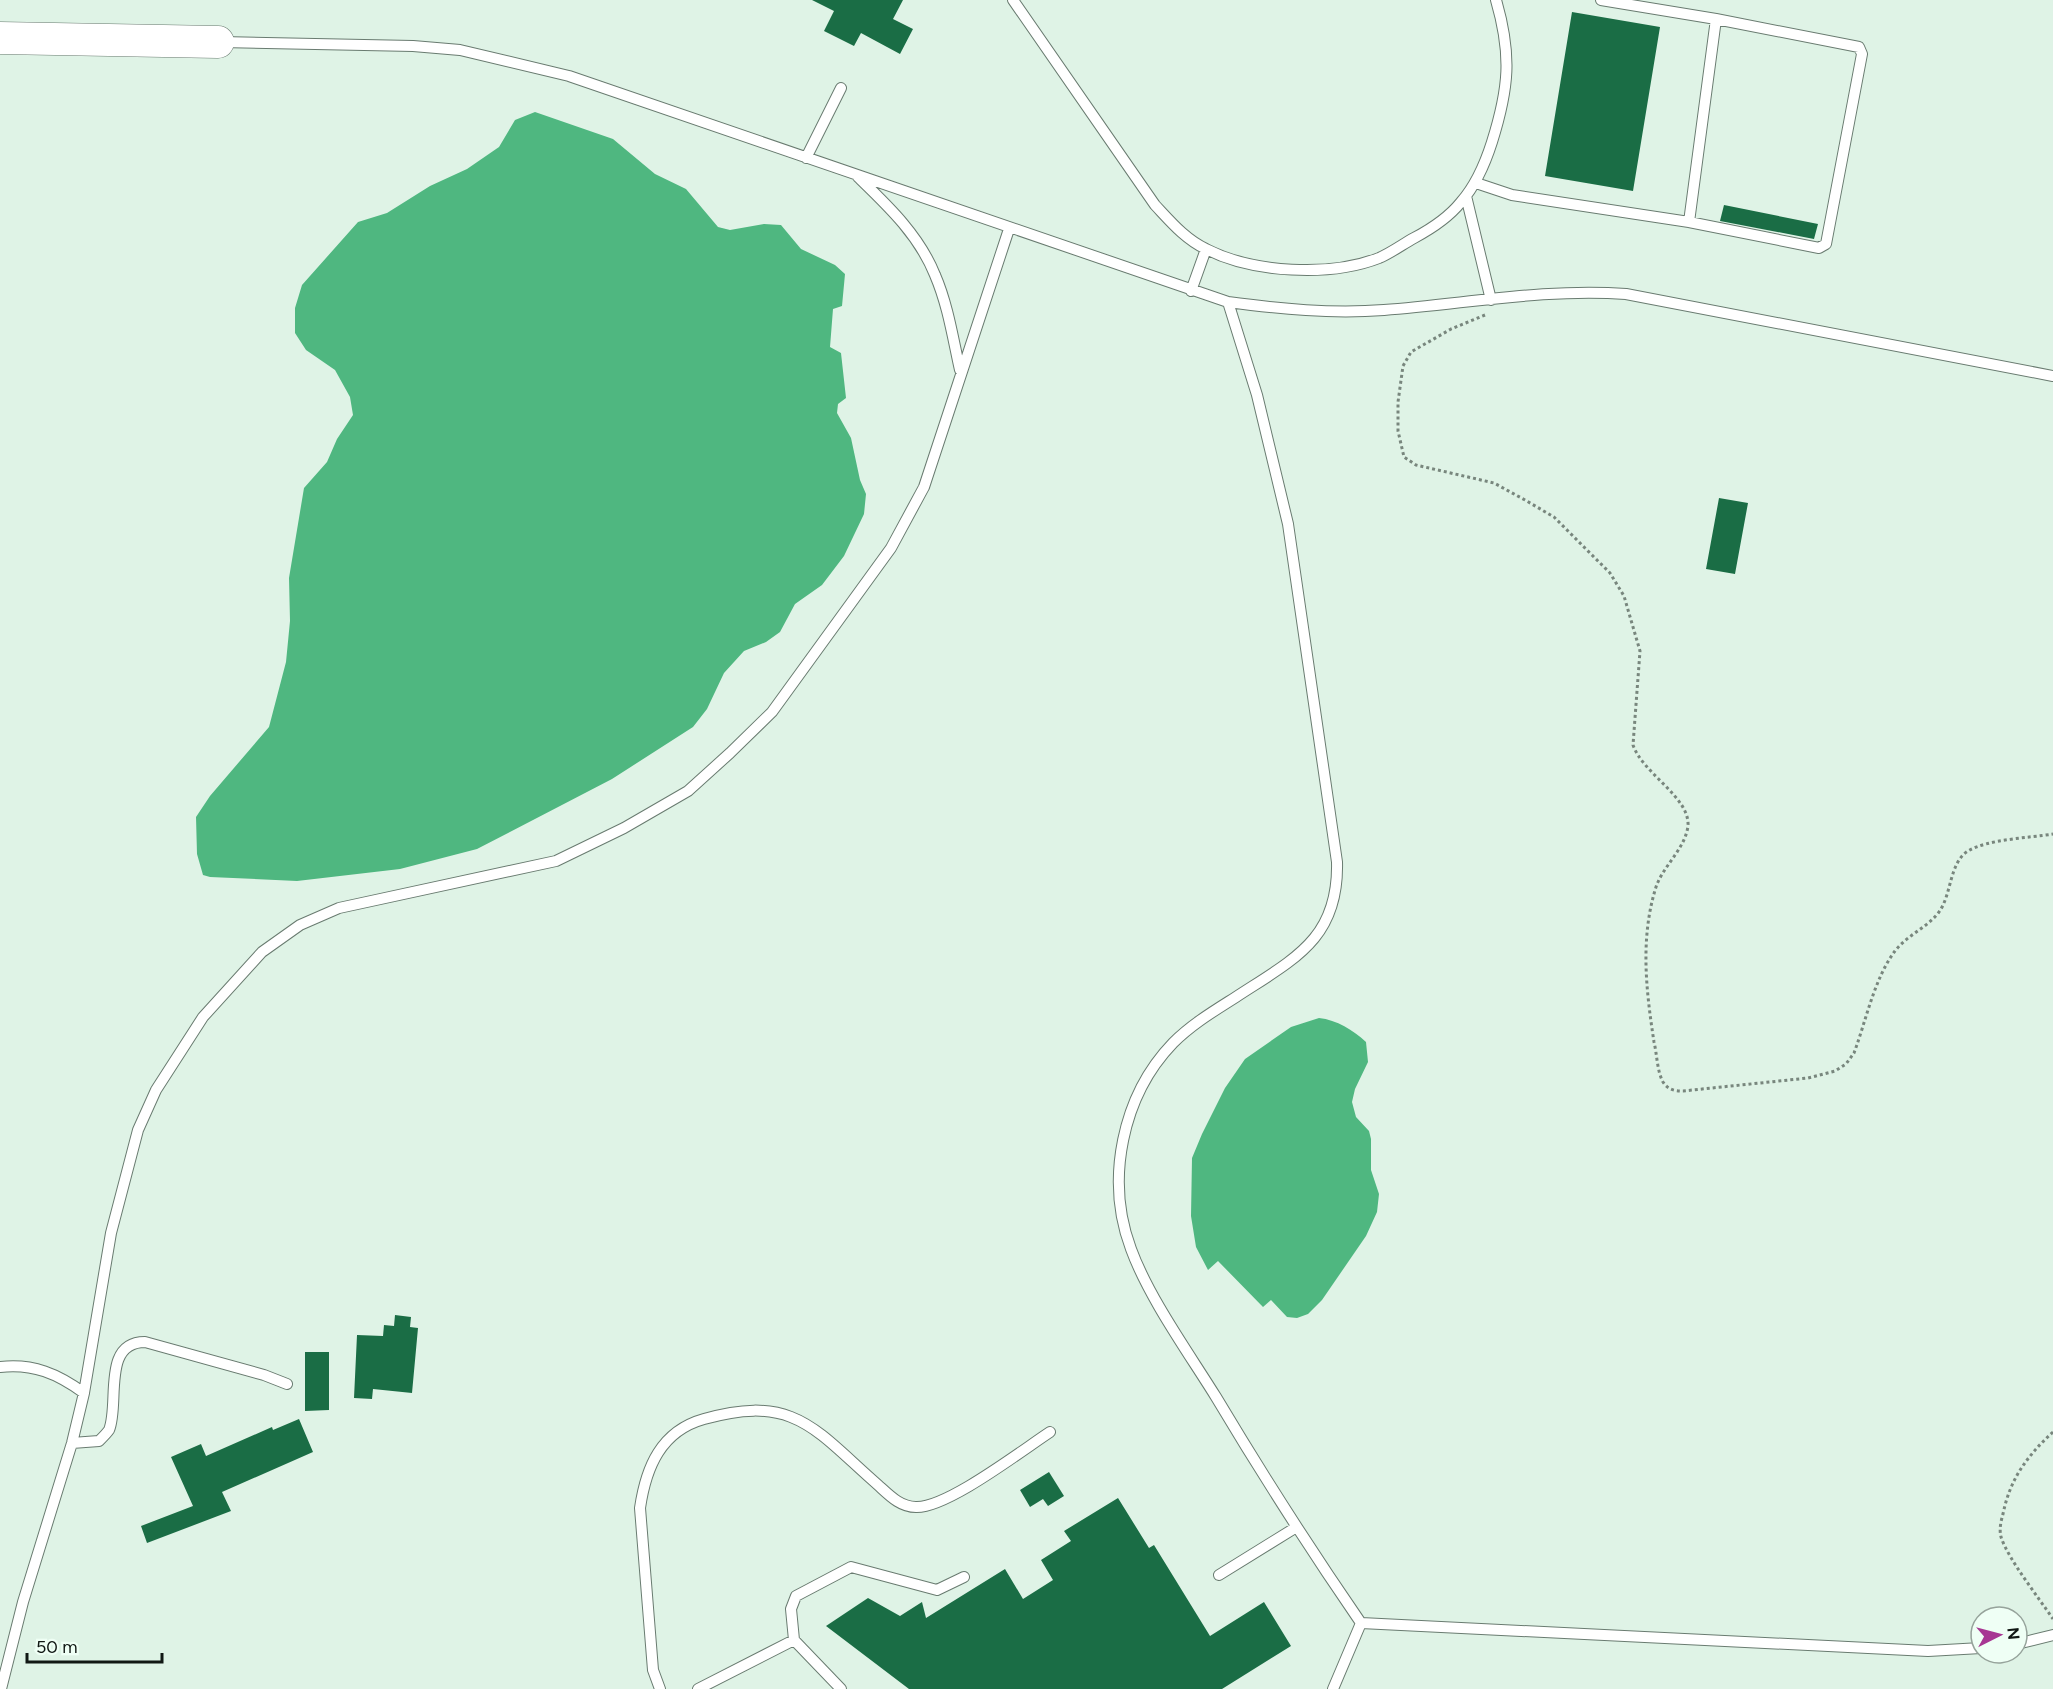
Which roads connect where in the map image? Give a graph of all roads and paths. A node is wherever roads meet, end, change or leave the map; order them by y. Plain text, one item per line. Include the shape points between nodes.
1 (1013, 0) edge
2 (1496, 0) edge
3 (1601, 0) edge
4 (1716, 20) junction
5 (0, 38) edge
6 (218, 42) joint
7 (841, 88) dead end
8 (806, 158) junction
9 (855, 174) junction
10 (1476, 183) junction
11 (1466, 196) junction
12 (1689, 222) junction
13 (1009, 229) junction
14 (1206, 249) junction
15 (1191, 291) junction
16 (1491, 300) junction
17 (1228, 302) junction
18 (961, 370) junction
19 (2053, 376) edge
20 (2053, 834) edge
21 (0, 1367) edge
22 (287, 1384) dead end
23 (84, 1393) junction
24 (1050, 1432) dead end
25 (2053, 1432) edge
26 (72, 1443) junction
27 (1295, 1528) junction
28 (1219, 1575) dead end
29 (964, 1577) dead end
30 (2053, 1619) edge
31 (1361, 1623) junction
32 (2053, 1635) edge
33 (794, 1640) junction
34 (2029, 1641) edge
35 (1969, 1649) edge
36 (1, 1689) edge
37 (660, 1689) edge
38 (698, 1689) edge
39 (841, 1689) edge
40 (1333, 1689) edge

1 - 14 lane via 1155,205 1181,233
2 - 10 lane via 1506,44 1508,79 1504,105
3 - 4 lane
4 - 12 lane
4 - 12 lane via 1859,47 1862,54 1826,244 1819,248
5 - 6 street
6 - 8 lane via 460,50 569,76
7 - 8 lane
8 - 9 lane
9 - 13 lane
9 - 18 lane via 898,217 919,245 935,275
10 - 11 lane
10 - 12 lane via 1512,195
11 - 14 lane via 1428,230 1380,258 1348,267 1273,268 1233,260
11 - 16 lane
13 - 15 lane
13 - 18 lane
14 - 15 lane
15 - 17 lane
16 - 17 lane via 1381,310 1288,310
16 - 19 lane via 1589,292 1626,294
16 - 20 path via 1485,315 1411,352 1403,366 1398,431 1404,457 1416,465 1494,483 1554,517 1610,573 1624,596 1640,651 1632,745 1650,774 1676,797 1688,825 1683,842 1657,885 1648,922 1645,963 1657,1059 1664,1083 1671,1090 1797,1079 1834,1071 1846,1064 1854,1053 1894,952 1939,912 1960,858 1985,845
17 - 27 lane via 1257,395 1288,524 1336,851 1338,888 1324,926 1297,956 1196,1023 1159,1059 1141,1086 1129,1115 1118,1184 1125,1232 1143,1275
18 - 23 lane via 924,487 891,548 772,712 688,791 556,861 339,908 300,925 262,952 203,1017 138,1130 111,1233
21 - 23 lane via 45,1370
22 - 26 lane via 136,1342 121,1354 117,1365 109,1430 99,1440
23 - 26 lane
24 - 37 lane via 943,1501 914,1508 897,1502 819,1431 798,1418 771,1412 738,1412 695,1421 678,1430 664,1442 653,1460 640,1508 653,1670
25 - 30 path via 2014,1476 2000,1524 2007,1549
26 - 36 lane
27 - 28 lane
27 - 31 lane
29 - 33 lane via 937,1590 851,1567 796,1596 791,1609
31 - 35 lane via 1928,1651
31 - 40 lane
32 - 34 lane
33 - 38 lane
33 - 39 lane

